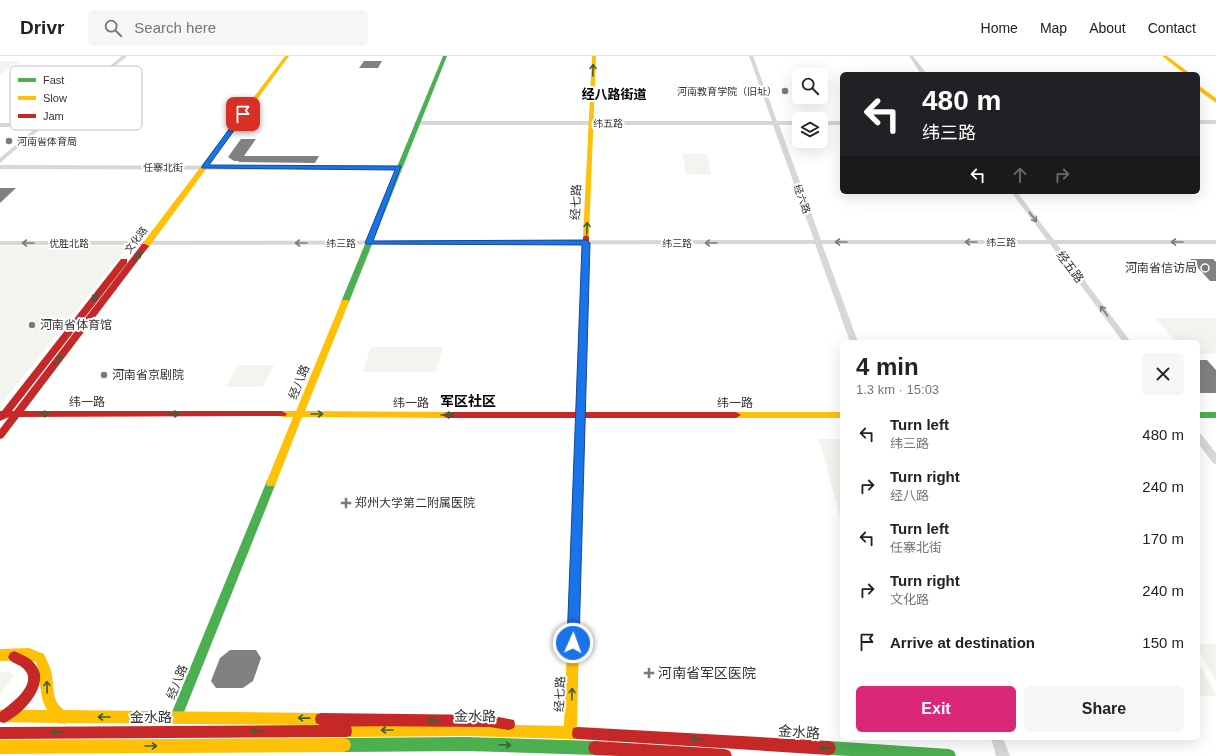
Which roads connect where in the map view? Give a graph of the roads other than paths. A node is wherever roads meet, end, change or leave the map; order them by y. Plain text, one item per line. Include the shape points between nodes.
1 (125, 56) edge
2 (280, 56) edge
3 (287, 56) edge
4 (445, 56) edge
5 (594, 56) edge
6 (751, 56) edge
7 (911, 56) edge
8 (1156, 56) edge
9 (1164, 56) edge
10 (113, 66) edge
11 (923, 72) edge
12 (1177, 72) edge
13 (1185, 72) edge
14 (1200, 83) edge
15 (1200, 89) edge
16 (1216, 95) edge
17 (1216, 101) edge
18 (1200, 122) edge
19 (1216, 122) edge
20 (417, 123) junction
21 (591, 123) junction
22 (775, 123) junction
23 (792, 123) edge
24 (828, 123) edge
25 (840, 123) edge
26 (37, 130) edge
27 (0, 161) edge
28 (0, 167) edge
29 (200, 167) junction
30 (399, 168) junction
31 (1016, 194) edge
32 (818, 242) junction
33 (1052, 242) junction
34 (1216, 242) edge
35 (0, 243) edge
36 (137, 243) junction
37 (147, 243) junction
38 (368, 243) junction
39 (586, 243) junction
40 (853, 340) edge
41 (1126, 340) edge
42 (16, 414) junction
43 (299, 414) junction
44 (580, 415) junction
45 (840, 415) edge
46 (1200, 415) edge
47 (1216, 415) edge
48 (1, 416) edge
49 (0, 436) edge
50 (1200, 439) edge
51 (1216, 460) edge
52 (0, 654) edge
53 (0, 717) edge
54 (176, 717) junction
55 (119, 732) junction
56 (0, 733) edge
57 (570, 733) junction
58 (998, 740) edge
59 (0, 747) edge
60 (570, 752) edge
61 (547, 756) edge
62 (725, 756) edge
63 (949, 756) edge
64 (1003, 756) edge

1 - 10 street
2 - 29 street, 文化路
3 - 29 street, 文化路
4 - 20 street, 经八路
21 -> 5 street, 经七路
6 - 22 street, 经六路
7 - 11 street
8 - 12 street
9 - 13 street
14 - 16 street
15 - 17 street
18 - 19 street
20 - 21 street, 纬五路
20 - 30 street, 经八路
21 - 22 street, 纬五路
39 -> 21 street, 经七路
22 - 23 street, 纬五路
22 - 32 street, 经六路
24 - 25 street
26 - 27 street
28 - 29 street, 任寨北街
29 - 30 street, 任寨北街
29 - 36 street, 文化路
29 - 37 street, 文化路
30 - 38 street, 经八路
31 -> 33 street, 经五路
33 -> 32 street, 纬三路
32 -> 39 street, 纬三路
32 - 40 street, 经六路
34 -> 33 street, 纬三路
41 -> 33 street, 经五路
36 -> 35 street, 优胜北路
36 - 37 street, 纬三路
36 -> 48 street, 文化路
38 -> 37 street, 纬三路
42 -> 37 street, 文化路
38 - 39 street, 纬三路
38 - 43 street, 经八路
39 - 44 street, 经七路
42 -> 43 street, 纬一路
42 - 48 street, 纬一路
42 - 49 street, 文化路
43 -> 44 street, 纬一路
43 - 54 street, 经八路
44 - 45 street, 纬一路
57 -> 44 street, 经七路
46 - 47 street
50 - 51 street
52 - 53 street via 24,659 34,667 36,679 31,692 22,703
55 -> 52 street via 84,727 68,721 52,710 48,701 48,673 40,658 29,654
54 -> 53 street
57 -> 54 street via 490,721
55 -> 56 street, 金水路
57 -> 55 street, 金水路 via 468,730
63 -> 57 street, 金水路
58 - 64 street
59 -> 60 street via 466,744
60 - 61 street
60 - 62 street

